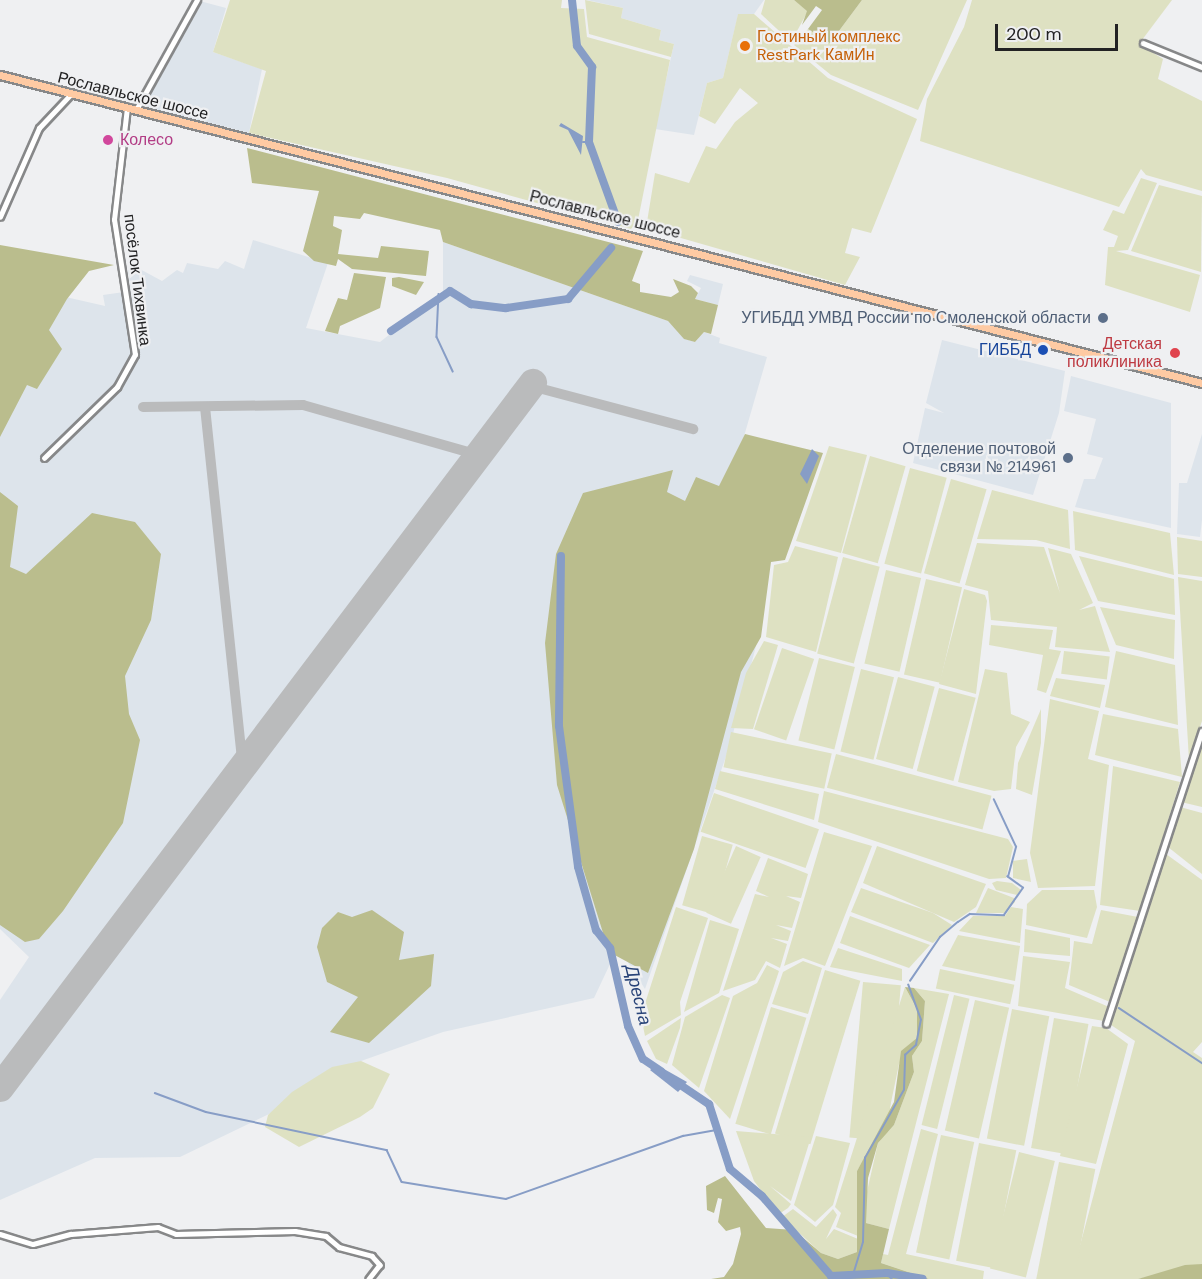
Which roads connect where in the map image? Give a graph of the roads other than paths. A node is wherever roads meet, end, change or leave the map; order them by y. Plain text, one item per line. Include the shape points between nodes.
1 (197, 0) edge
2 (1143, 43) dead end
3 (1202, 67) edge
4 (0, 75) edge
5 (70, 94) junction
6 (127, 108) junction
7 (135, 111) junction
8 (0, 217) edge
9 (1202, 383) edge
10 (44, 458) dead end
11 (1202, 731) edge
12 (1106, 1024) dead end
13 (0, 1234) edge
14 (369, 1279) edge

1 - 7 street
2 - 3 street
4 - 5 main road, Рославльское шоссе
5 - 6 main road, Рославльское шоссе
5 - 8 street via 53,108
6 - 7 main road, Рославльское шоссе
6 - 10 street, посёлок Тихвинка via 114,220 135,355 117,387
7 - 9 main road, Рославльское шоссе
11 - 12 street
13 - 14 street via 33,1244 158,1227 176,1234 295,1231 326,1236 339,1247 372,1256 380,1265

